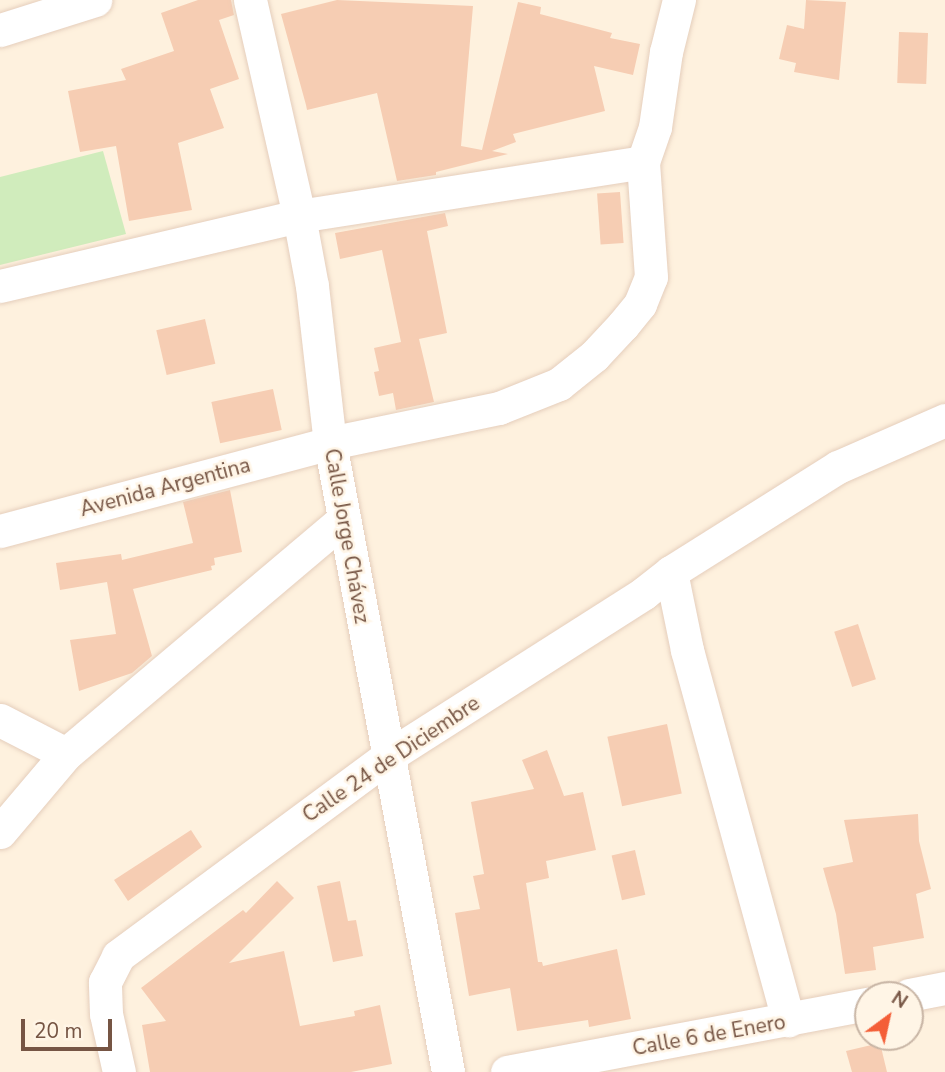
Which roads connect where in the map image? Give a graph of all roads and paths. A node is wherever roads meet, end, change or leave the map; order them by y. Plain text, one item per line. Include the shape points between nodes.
1 (94, 0) edge
2 (250, 0) edge
3 (679, 0) edge
4 (0, 30) edge
5 (643, 162) junction
6 (299, 216) junction
7 (0, 286) edge
8 (945, 420) edge
9 (330, 443) junction
10 (344, 519) junction
11 (0, 530) edge
12 (671, 572) junction
13 (0, 720) edge
14 (66, 754) junction
15 (387, 757) junction
16 (0, 832) edge
17 (945, 988) edge
18 (924, 992) edge
19 (854, 1007) edge
20 (788, 1020) junction
21 (118, 1072) edge
22 (448, 1072) edge
23 (508, 1072) edge

1 - 4 street
2 - 6 street, Calle Jorge Chávez
3 - 5 street via 655,127
5 - 6 street
5 - 9 street, Avenida Argentina via 651,277 640,304 594,356 559,384 499,408
6 - 7 street
6 - 9 street, Calle Jorge Chávez
8 - 12 street, Calle 24 de Diciembre via 838,467
9 - 10 street, Calle Jorge Chávez
9 - 11 street, Avenida Argentina
10 - 14 street
10 - 15 street, Calle Jorge Chávez
12 - 15 street, Calle 24 de Diciembre
12 - 20 street via 687,650
13 - 14 street
14 - 16 street
15 - 21 street, Calle 24 de Diciembre via 118,956 105,982 106,1014
15 - 22 street, Calle Jorge Chávez
17 - 18 street
19 - 20 street, Calle 6 de Enero
20 - 23 street, Calle 6 de Enero

